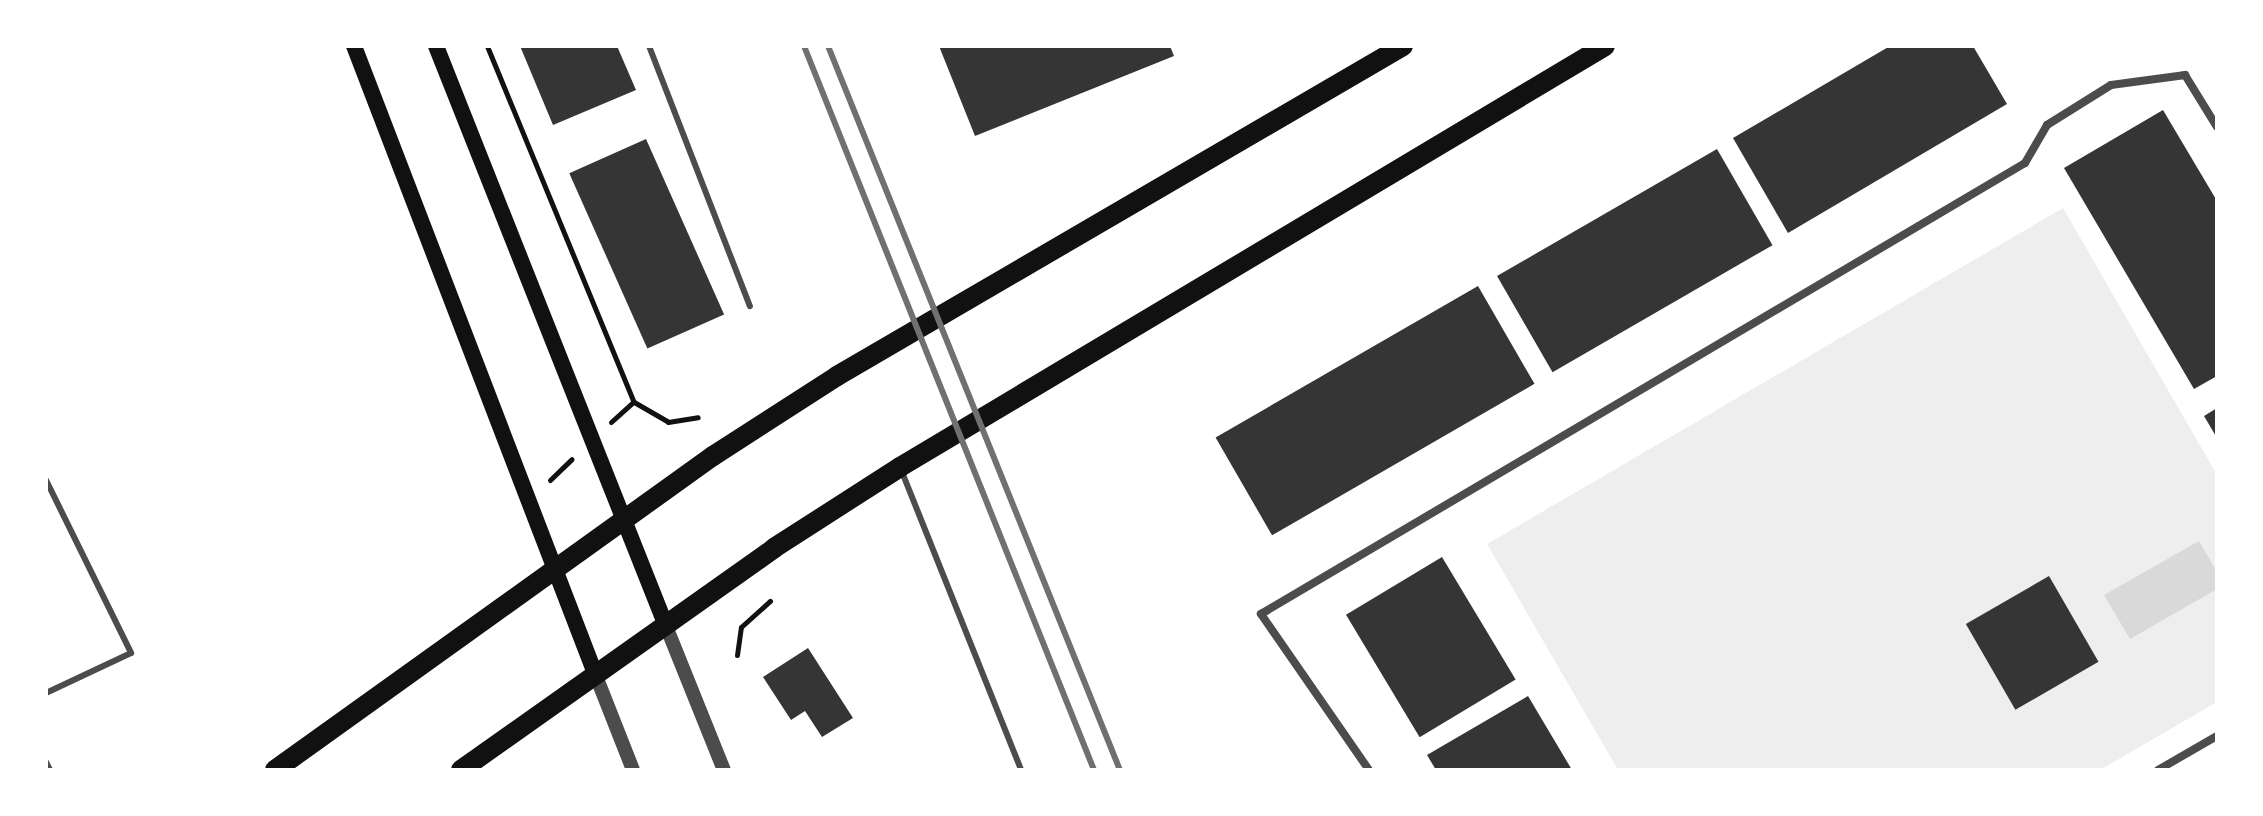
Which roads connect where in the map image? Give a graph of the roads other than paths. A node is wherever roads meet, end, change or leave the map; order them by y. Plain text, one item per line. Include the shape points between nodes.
1 (354, 46) edge
2 (436, 46) edge
3 (649, 46) edge
4 (1605, 46) edge
5 (1390, 49) edge
6 (2217, 127) edge
7 (750, 306) dead end
8 (900, 467) junction
9 (46, 480) edge
10 (625, 522) junction
11 (557, 573) junction
12 (666, 626) junction
13 (596, 676) junction
14 (46, 693) edge
15 (2217, 736) edge
16 (46, 762) edge
17 (50, 770) edge
18 (275, 770) edge
19 (461, 770) edge
20 (633, 770) edge
21 (724, 770) edge
22 (1021, 770) edge
23 (1369, 770) edge
24 (2158, 770) edge

1 - 11 main road
2 - 10 main road
3 - 7 lane
4 - 8 main road
5 - 10 main road via 837,376 713,456
6 - 23 street via 2185,75 2111,85 2047,125 2025,163 1261,614
8 - 12 main road
8 - 22 lane
9 - 14 lane via 131,653
10 - 11 main road
10 - 12 main road
11 - 13 main road
11 - 18 main road
12 - 13 main road
12 - 21 street
13 - 19 main road
13 - 20 street
15 - 24 street
16 - 17 lane

